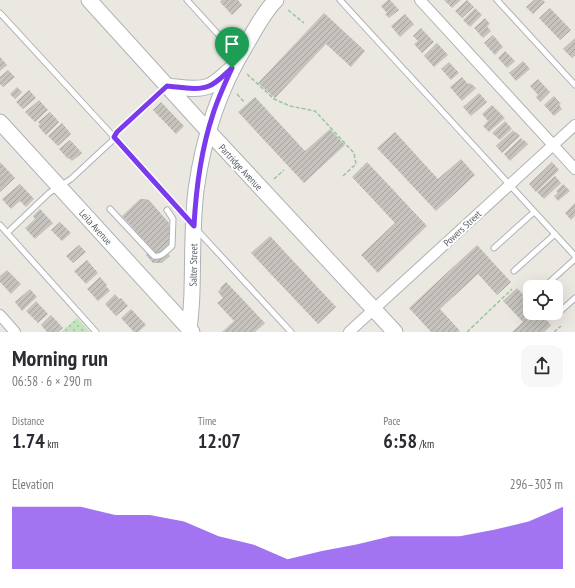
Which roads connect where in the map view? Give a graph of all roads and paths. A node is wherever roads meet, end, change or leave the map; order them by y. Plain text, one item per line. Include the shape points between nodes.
1 (89, 0) edge
2 (187, 0) edge
3 (340, 0) edge
4 (420, 0) edge
5 (497, 0) edge
6 (271, 2) edge
7 (288, 10) dead end
8 (0, 13) edge
9 (304, 24) dead end
10 (235, 63) junction
11 (247, 74) dead end
12 (575, 85) edge
13 (167, 86) junction
14 (237, 94) dead end
15 (245, 103) dead end
16 (0, 122) edge
17 (575, 125) edge
18 (208, 131) junction
19 (114, 137) junction
20 (553, 145) junction
21 (575, 169) edge
22 (284, 170) dead end
23 (343, 176) dead end
24 (274, 179) dead end
25 (510, 185) junction
26 (59, 187) junction
27 (110, 209) dead end
28 (167, 210) dead end
29 (534, 212) junction
30 (0, 225) edge
31 (194, 226) junction
32 (7, 233) junction
33 (555, 234) junction
34 (494, 248) dead end
35 (575, 258) edge
36 (514, 271) dead end
37 (551, 280) edge
38 (512, 290) dead end
39 (575, 298) edge
40 (374, 309) junction
41 (563, 309) edge
42 (0, 316) edge
43 (561, 326) dead end
44 (190, 331) edge
45 (15, 332) edge
46 (96, 332) edge
47 (291, 332) edge
48 (349, 332) edge
49 (395, 332) edge
50 (466, 332) edge
51 (554, 332) edge

1 - 13 main road, Partridge Avenue
2 - 10 lane
3 - 25 lane
4 - 20 street
5 - 12 lane
6 - 10 main road, Salter Street
7 - 9 path
8 - 19 lane
10 - 13 main road via 210,86
10 - 18 main road, Salter Street via 218,100
11 - 23 path via 274,100 315,111 354,153 356,164
13 - 18 main road, Partridge Avenue
13 - 19 lane
14 - 15 path
16 - 26 main road, Leila Avenue
17 - 20 street, Powers Street
18 - 31 main road, Salter Street via 198,176
18 - 40 main road, Partridge Avenue
19 - 26 lane via 71,179
19 - 31 lane
20 - 21 street
20 - 25 street, Powers Street
22 - 24 path
25 - 29 lane
25 - 40 street, Powers Street
26 - 32 lane via 49,193
26 - 44 main road, Leila Avenue
27 - 28 lane via 157,257 172,246 173,220
29 - 33 lane
29 - 34 lane
30 - 32 lane
31 - 44 main road, Salter Street
31 - 47 lane
32 - 46 lane
33 - 35 lane
33 - 36 lane
35 - 37 lane
38 - 50 path
39 - 41 lane
40 - 48 street, Powers Street
40 - 49 main road, Partridge Avenue
42 - 45 street
43 - 51 path

